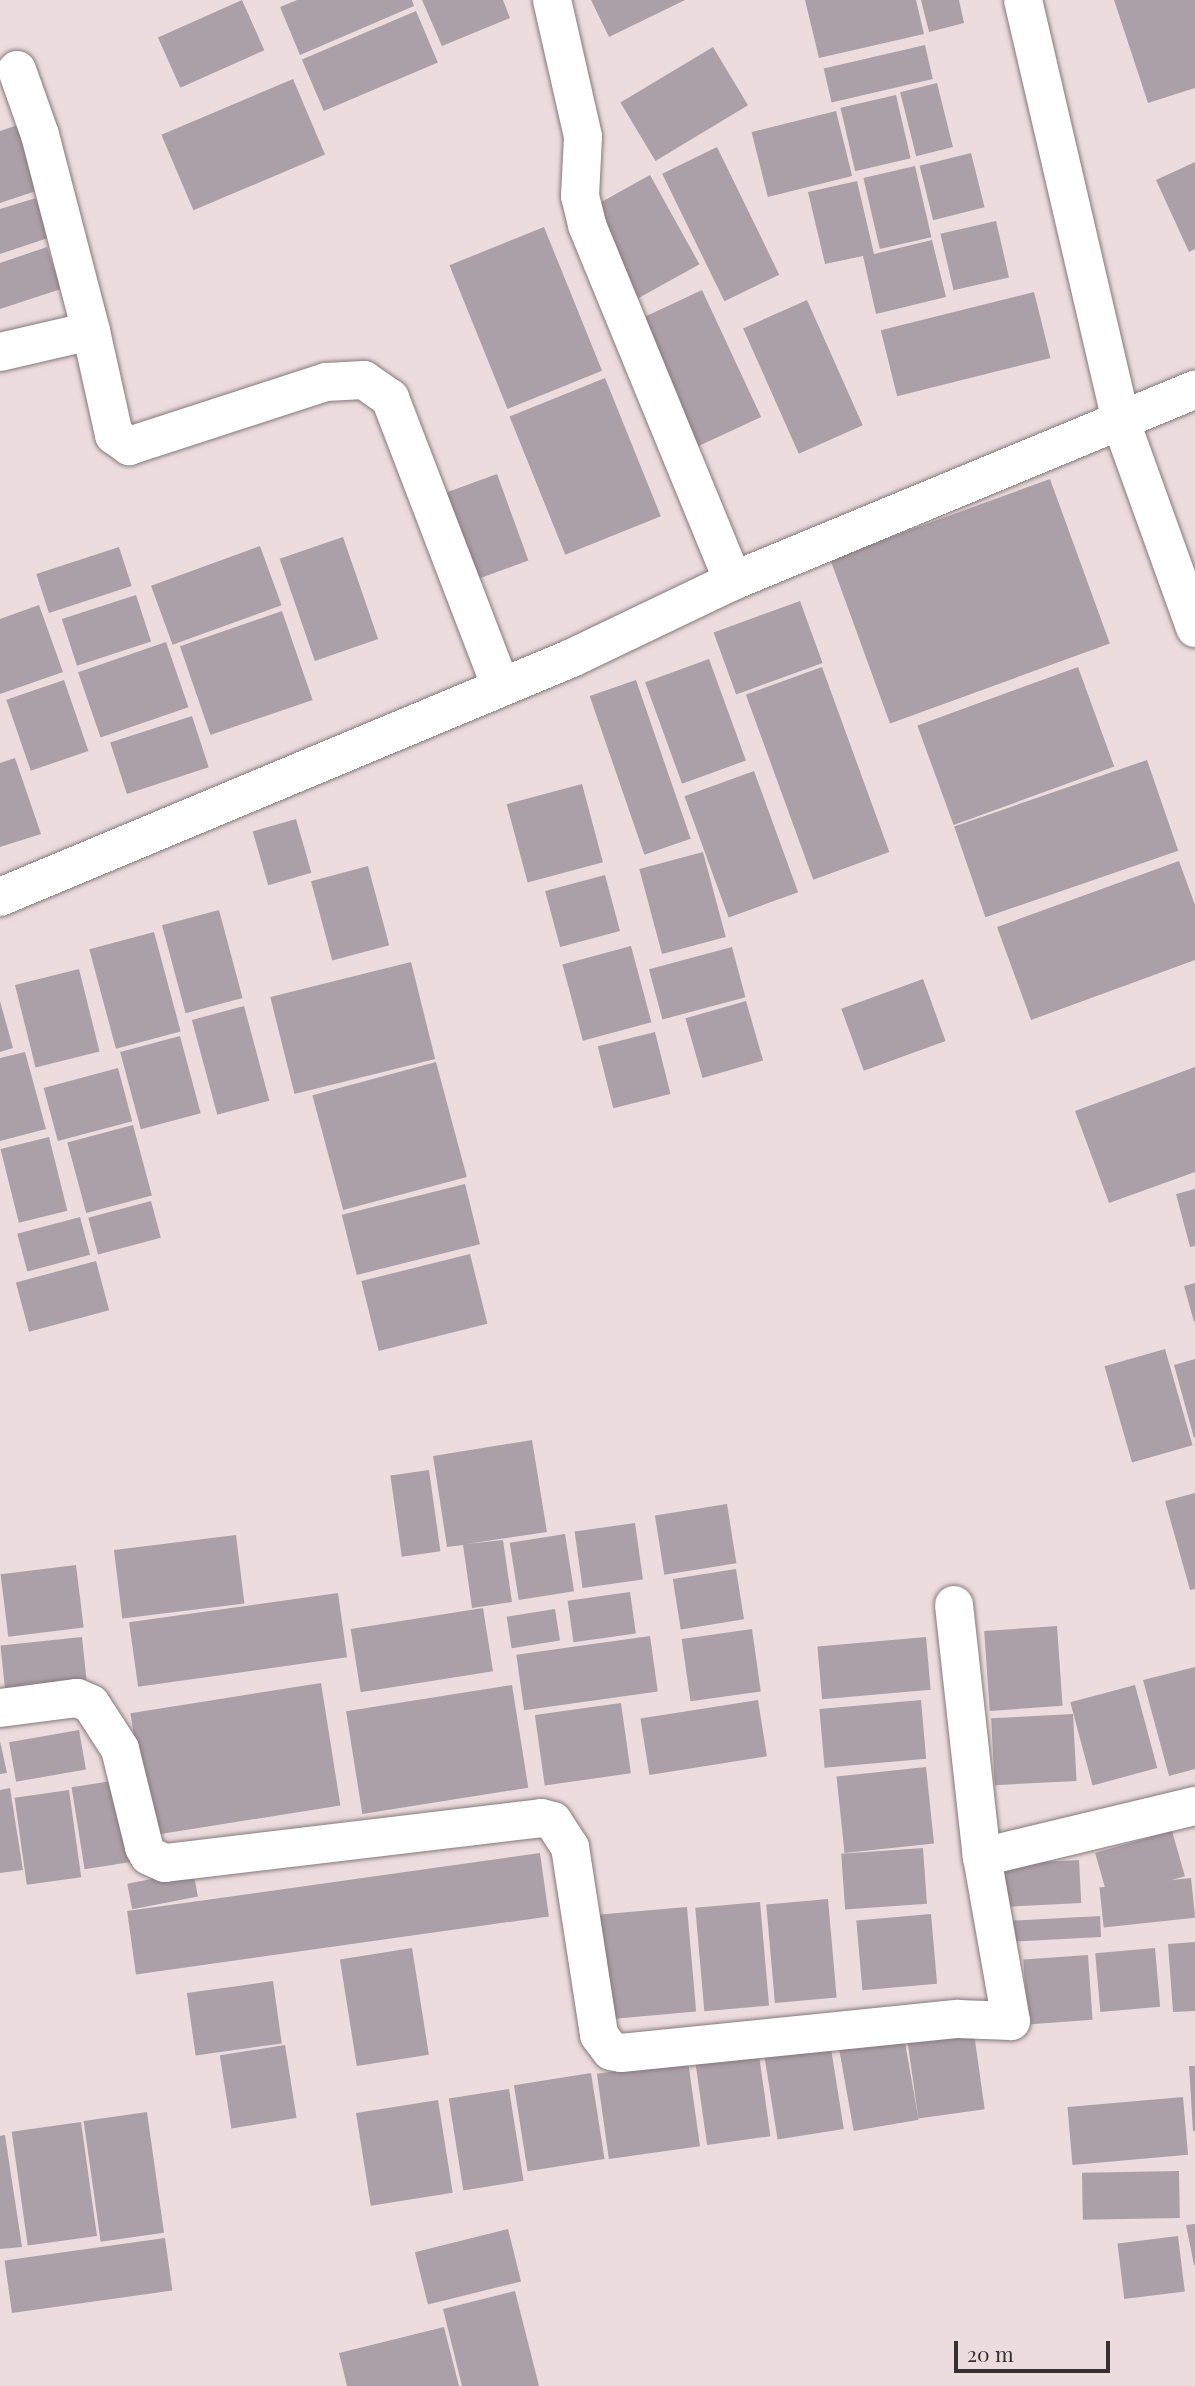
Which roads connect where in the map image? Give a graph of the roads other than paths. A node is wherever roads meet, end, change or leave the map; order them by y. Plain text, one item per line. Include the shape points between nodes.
1 (552, 0) edge
2 (1023, 0) edge
3 (17, 70) dead end
4 (90, 331) junction
5 (0, 352) edge
6 (1195, 390) edge
7 (1121, 422) junction
8 (733, 581) junction
9 (1195, 628) edge
10 (500, 685) junction
11 (0, 897) edge
12 (954, 1605) dead end
13 (0, 1708) edge
14 (1195, 1807) edge
15 (982, 1857) junction

1 - 8 street via 583,137 580,196 587,225
2 - 7 street
3 - 4 street via 40,135
4 - 5 street
4 - 10 street via 114,435 129,446 326,382 363,380 390,398
6 - 7 street
7 - 8 street
7 - 9 street
8 - 10 street via 572,659
10 - 11 street
12 - 15 street
13 - 15 street via 77,1698 91,1704 120,1749 144,1847 165,1863 541,1818 553,1821 570,1847 599,2035 611,2051 621,2053 958,2019 1011,2021
14 - 15 street

